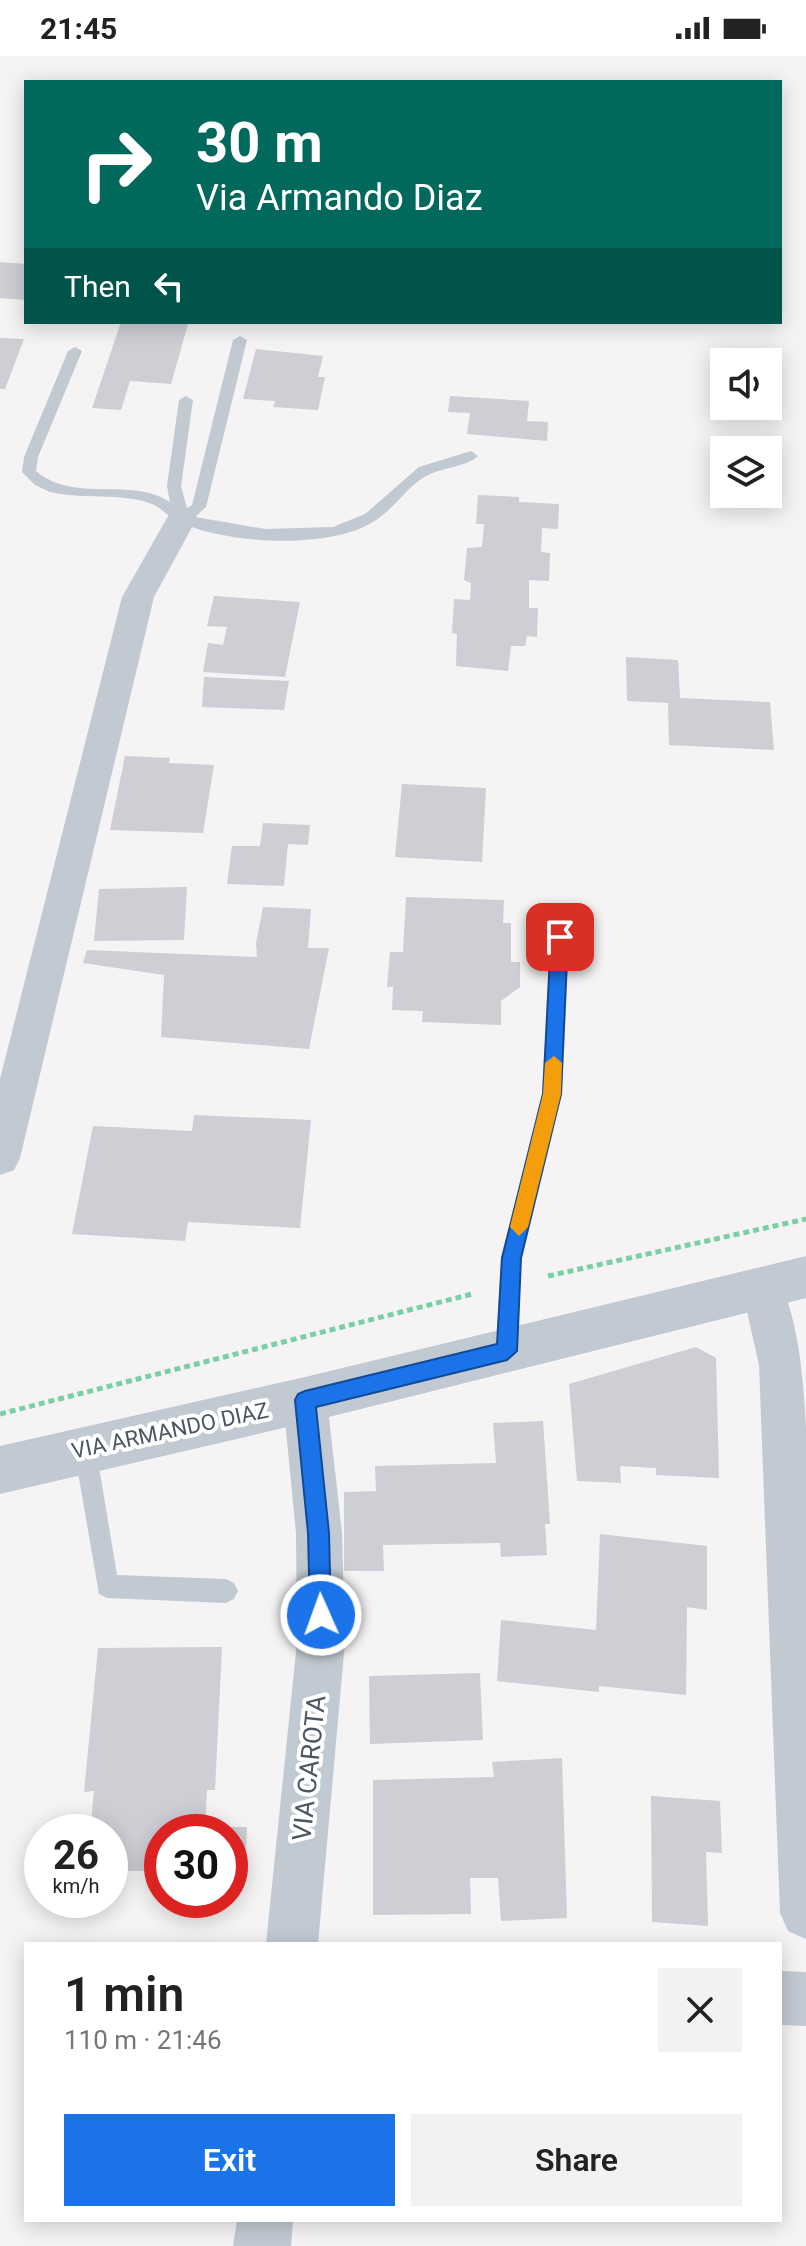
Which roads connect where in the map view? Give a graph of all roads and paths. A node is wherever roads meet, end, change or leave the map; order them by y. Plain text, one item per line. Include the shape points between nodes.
1 (240, 340) dead end
2 (75, 351) dead end
3 (186, 400) dead end
4 (471, 456) dead end
5 (182, 518) junction
6 (560, 937) dead end
7 (0, 1158) edge
8 (806, 1219) edge
9 (784, 1283) edge
10 (510, 1285) junction
11 (507, 1351) junction
12 (305, 1400) junction
13 (0, 1414) edge
14 (85, 1449) junction
15 (0, 1470) edge
16 (226, 1591) dead end
17 (806, 1913) edge
18 (292, 1942) edge
19 (782, 1998) edge
20 (806, 1999) edge
21 (265, 2222) edge
22 (262, 2246) edge

1 - 5 lane via 199,507
2 - 5 lane via 29,472 38,483 57,488 158,500
3 - 5 lane via 174,486
4 - 5 lane via 439,462 410,480 382,512 346,529 301,535 243,532
5 - 7 street via 138,597
6 - 10 lane via 552,1094 511,1258
8 - 10 path
9 - 11 street, VIA ARMANDO DIAZ
9 - 17 street via 781,1365
10 - 11 lane
10 - 13 path
11 - 12 street, VIA ARMANDO DIAZ
12 - 14 street, VIA ARMANDO DIAZ
12 - 18 street, VIA CAROTA via 319,1533 321,1642
14 - 15 street, VIA ARMANDO DIAZ
14 - 16 lane via 107,1586
19 - 20 street
21 - 22 street

